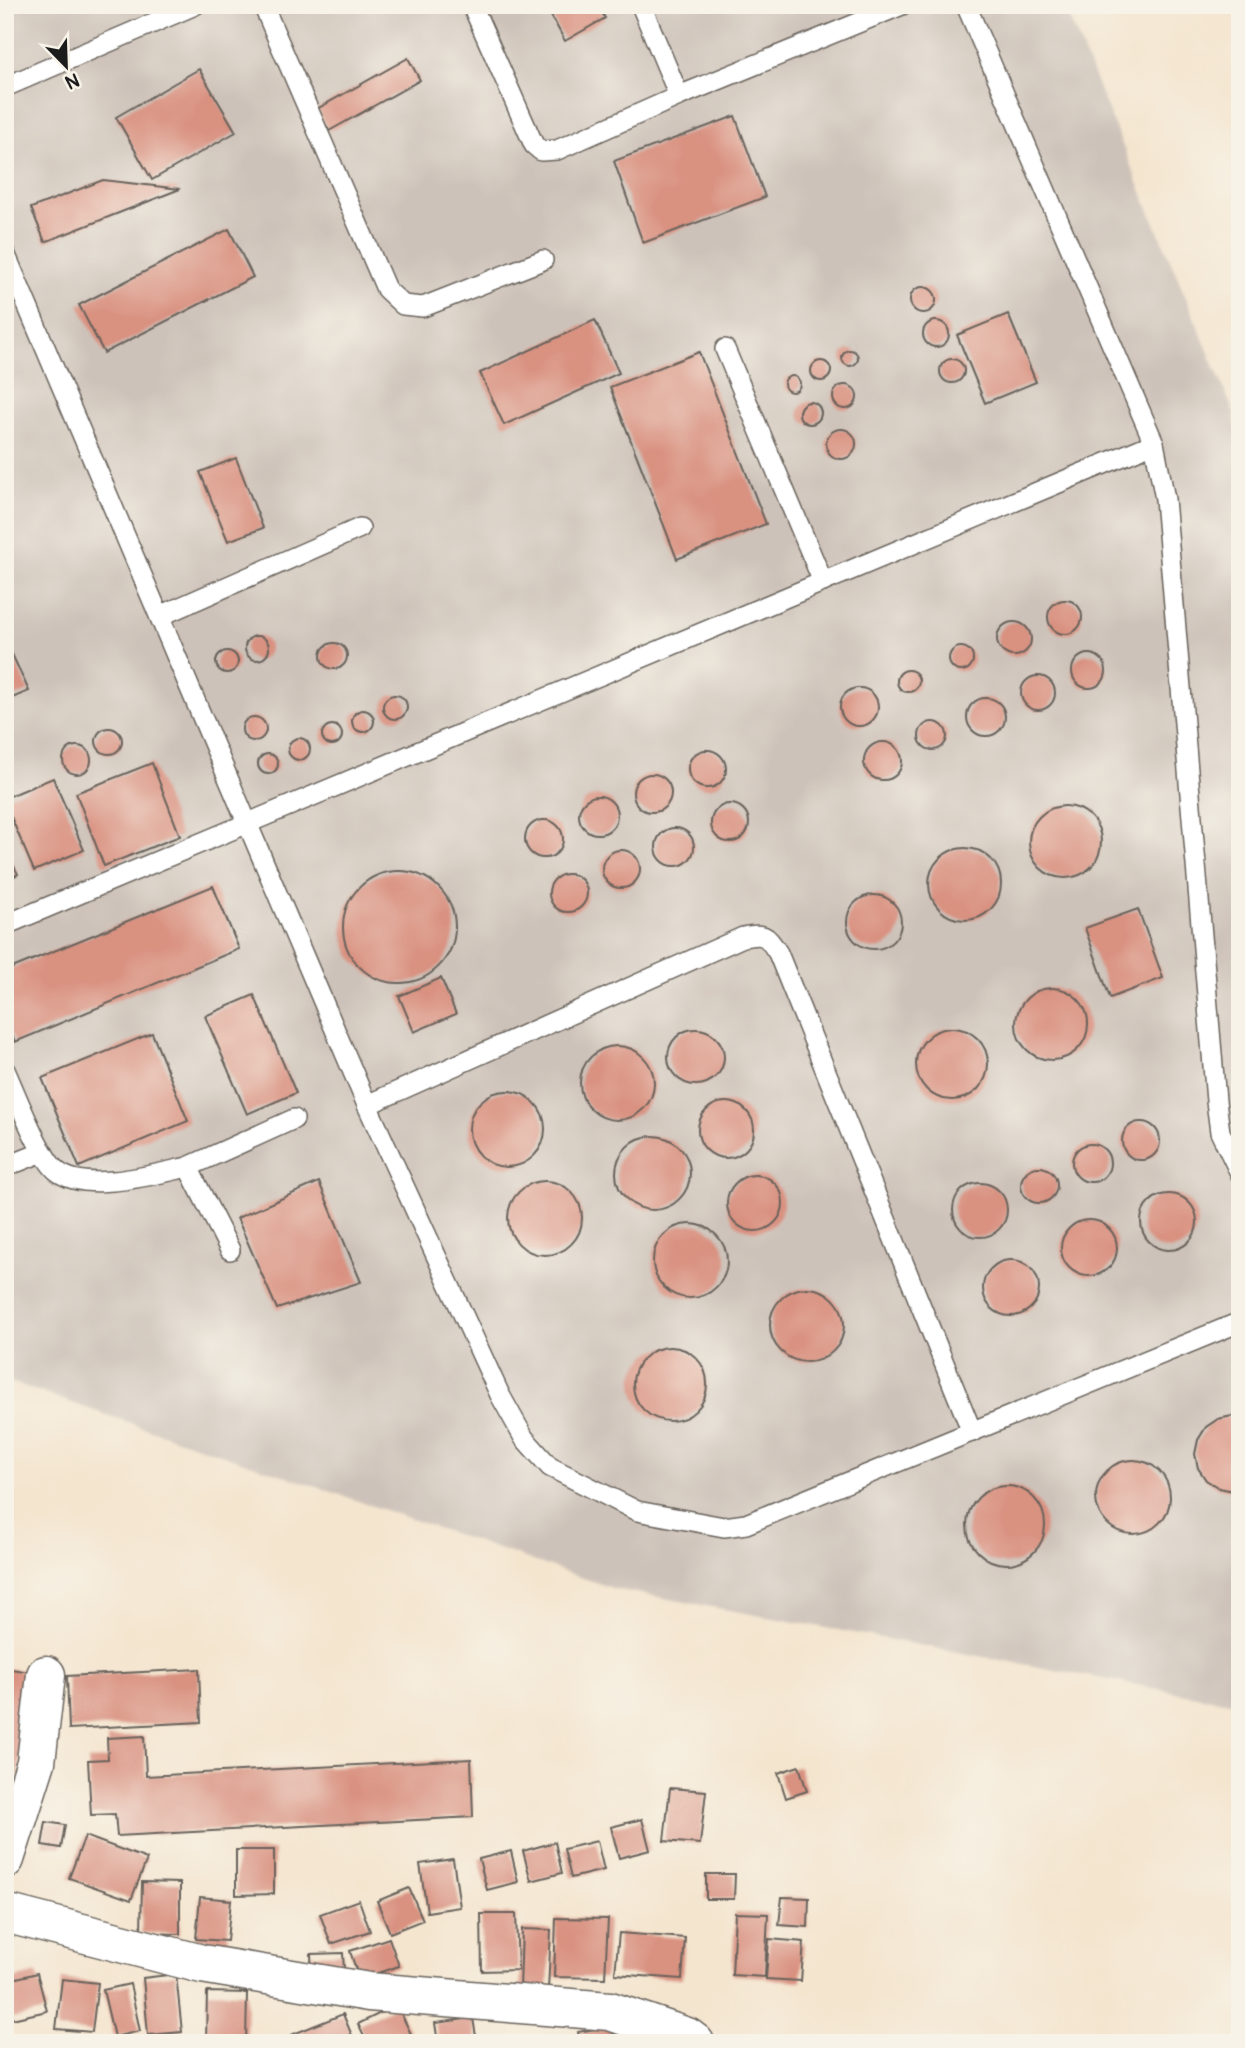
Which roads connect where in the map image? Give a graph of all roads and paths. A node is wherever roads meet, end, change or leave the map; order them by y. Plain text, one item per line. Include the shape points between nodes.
1 (195, 5) edge
2 (263, 5) edge
3 (472, 5) edge
4 (641, 5) edge
5 (902, 5) edge
6 (965, 5) edge
7 (5, 87) edge
8 (679, 96) junction
9 (5, 253) edge
10 (543, 260) dead end
11 (725, 349) dead end
12 (1154, 443) junction
13 (360, 528) dead end
14 (823, 582) junction
15 (159, 616) junction
16 (248, 824) junction
17 (5, 925) edge
18 (5, 1070) edge
19 (367, 1105) junction
20 (293, 1119) dead end
21 (43, 1152) junction
22 (5, 1167) edge
23 (188, 1167) junction
24 (1240, 1173) edge
25 (230, 1250) dead end
26 (1240, 1322) edge
27 (972, 1432) junction
28 (46, 1675) dead end
29 (5, 1859) edge
30 (5, 1913) edge
31 (695, 2043) edge

1 - 7 lane
2 - 10 lane via 386,289 403,305 423,307
3 - 8 lane via 534,145 541,151 557,150
4 - 8 lane
5 - 8 lane
6 - 12 lane
9 - 15 lane
11 - 14 lane
12 - 14 lane
12 - 24 lane via 1165,499 1217,1111 1220,1132
13 - 15 lane
14 - 16 lane
15 - 16 lane
16 - 17 lane
16 - 19 lane
18 - 21 lane
19 - 27 lane via 500,1395 524,1438 550,1467 637,1511 724,1527 746,1524
19 - 27 lane via 743,937 767,937 778,953
20 - 23 lane
21 - 22 lane
21 - 23 lane via 57,1171 100,1182
23 - 25 lane
26 - 27 lane
28 - 29 street via 36,1762
30 - 31 street via 202,1964 369,1992 610,2011

